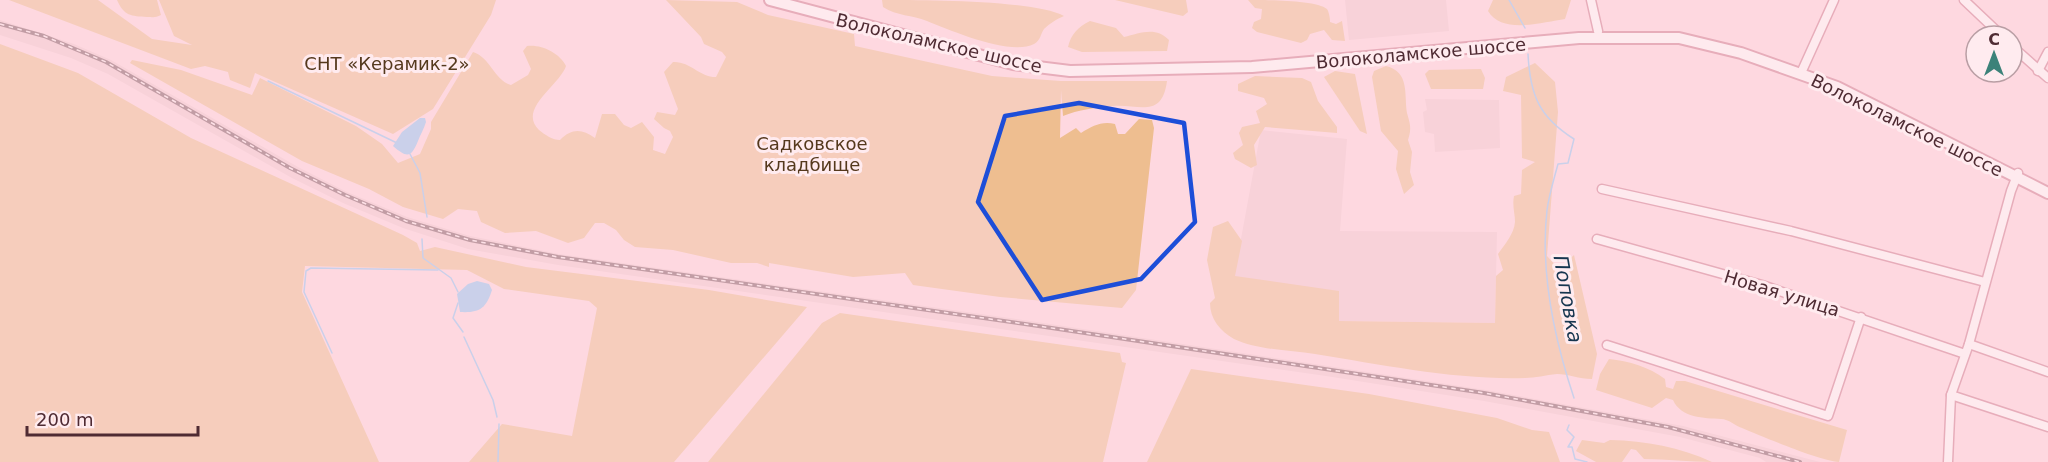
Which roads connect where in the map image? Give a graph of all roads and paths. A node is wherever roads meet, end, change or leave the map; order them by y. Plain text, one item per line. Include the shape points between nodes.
1 (770, 0) edge
2 (790, 0) edge
3 (1591, 0) edge
4 (1834, 0) edge
5 (1969, 2) edge
6 (1990, 24) edge
7 (1598, 31) junction
8 (2048, 52) edge
9 (2024, 58) edge
10 (1802, 69) junction
11 (2038, 71) junction
12 (2048, 78) edge
13 (2017, 176) junction
14 (2048, 186) edge
15 (1602, 189) dead end
16 (2048, 193) edge
17 (1597, 239) dead end
18 (1985, 282) junction
19 (1861, 317) junction
20 (1969, 344) junction
21 (1607, 345) dead end
22 (1965, 354) junction
23 (2048, 372) edge
24 (1951, 395) junction
25 (2048, 427) edge
26 (1948, 462) edge

1 - 10 main road, Волоколамское шоссе via 975,55 1049,70 1275,66 1579,38 1649,37 1693,40
2 - 7 main road, Волоколамское шоссе via 996,53 1060,64 1274,60
3 - 7 street
4 - 10 street
5 - 6 street
7 - 10 main road, Волоколамское шоссе via 1679,32 1743,47
8 - 11 street
9 - 11 street
10 - 13 main road, Волоколамское шоссе
11 - 12 street
13 - 14 main road, Волоколамское шоссе
13 - 16 main road, Волоколамское шоссе
13 - 18 street
15 - 18 street via 1791,231
17 - 19 street, Новая улица
18 - 20 street
19 - 21 street via 1827,416
19 - 22 street, Новая улица
20 - 22 street
20 - 23 street
22 - 24 street
24 - 25 street
24 - 26 street

